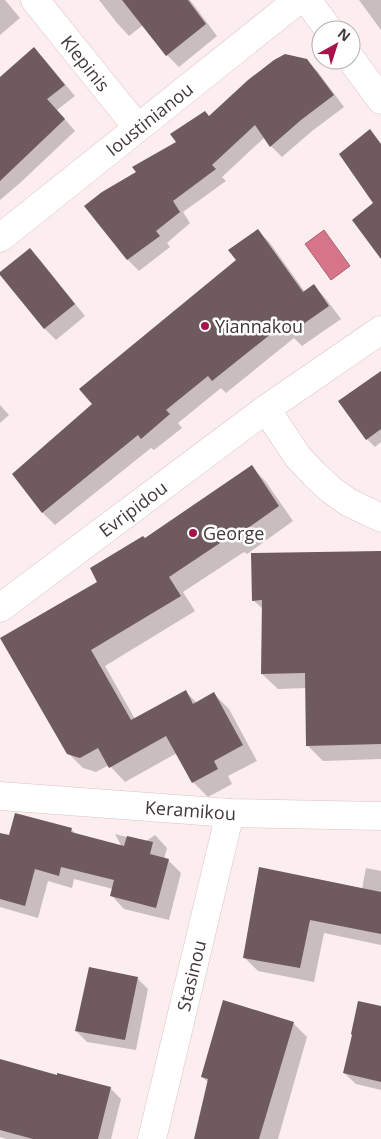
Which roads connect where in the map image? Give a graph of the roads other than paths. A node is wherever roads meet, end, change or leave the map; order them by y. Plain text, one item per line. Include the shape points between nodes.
1 (35, 0) edge
2 (298, 0) edge
3 (307, 0) edge
4 (322, 20) edge
5 (359, 70) edge
6 (381, 100) edge
7 (137, 127) junction
8 (0, 238) edge
9 (381, 330) edge
10 (266, 409) junction
11 (375, 507) edge
12 (0, 608) edge
13 (0, 796) edge
14 (230, 813) junction
15 (381, 816) edge
16 (152, 1139) edge

1 - 7 street, Klepinis
2 - 7 street, Ioustinianou
3 - 4 street
5 - 6 street
7 - 8 street, Ioustinianou
9 - 10 street, Evripidou
10 - 11 street via 298,457 330,490 348,502
10 - 12 street, Evripidou
13 - 14 street, Keramikou
14 - 15 street, Keramikou
14 - 16 street, Stasinou

